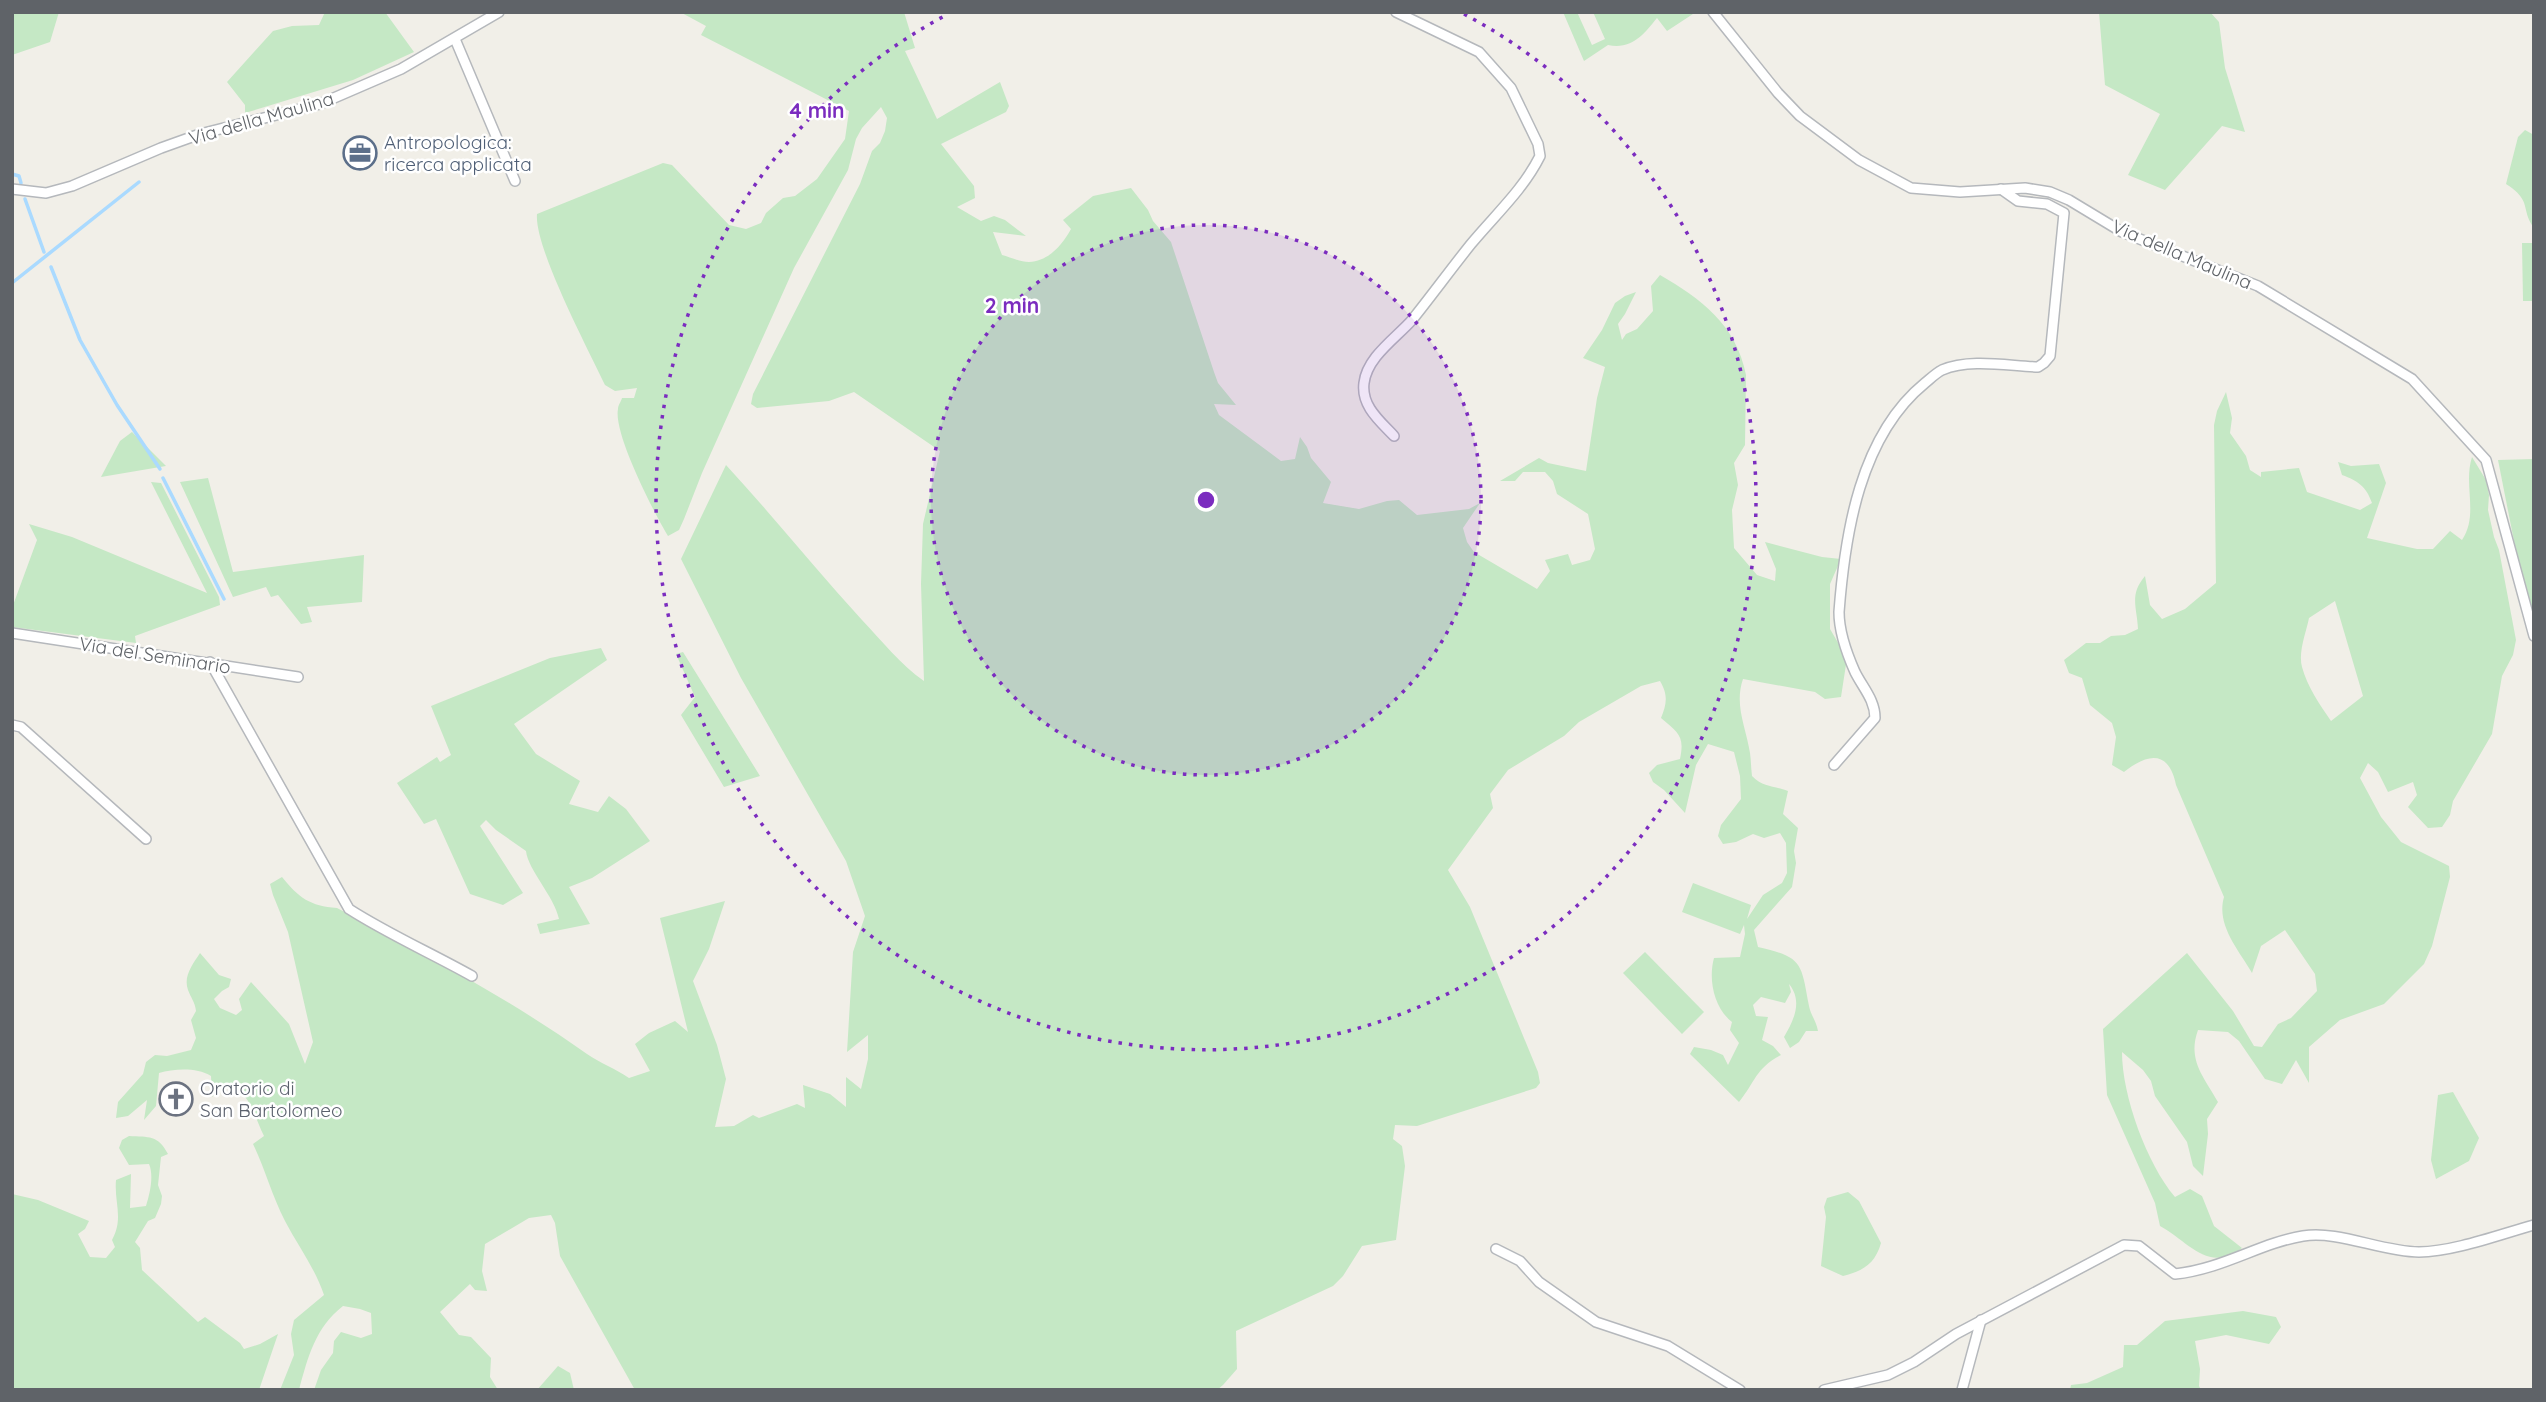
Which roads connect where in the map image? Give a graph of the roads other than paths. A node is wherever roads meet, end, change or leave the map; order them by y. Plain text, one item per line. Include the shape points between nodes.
1 (499, 12) edge
2 (1396, 12) edge
3 (1713, 12) edge
4 (455, 39) junction
5 (515, 181) dead end
6 (12, 189) edge
7 (2001, 189) junction
8 (1394, 436) dead end
9 (12, 633) edge
10 (2534, 636) edge
11 (210, 662) junction
12 (298, 677) dead end
13 (12, 725) edge
14 (1834, 765) dead end
15 (146, 839) dead end
16 (472, 975) dead end
17 (2534, 1225) edge
18 (1496, 1250) dead end
19 (1981, 1320) junction
20 (1740, 1390) edge
21 (1824, 1390) edge
22 (1962, 1390) edge

1 - 4 street, Via della Maulina
2 - 8 street via 1479,52 1511,88 1540,156 1517,194 1367,370 1364,395 1368,407
3 - 7 street, Via della Maulina via 1785,101 1859,160 1910,188
4 - 5 street
4 - 6 street, Via della Maulina via 401,69 320,104 200,134 72,186 46,193
7 - 10 street, Via della Maulina via 2050,192 2122,232 2258,286 2412,379 2486,460
7 - 14 street via 2018,201 2047,204 2064,213 2050,356 2038,367 1983,364 1940,371 1910,395 1876,448 1853,508 1839,612 1855,671 1873,704 1875,718
9 - 11 street, Via del Seminario
11 - 12 street, Via del Seminario
11 - 16 street via 349,909
13 - 15 street via 21,727
17 - 19 street via 2422,1252 2324,1235 2303,1236 2215,1267 2175,1274 2139,1246 2124,1245
18 - 20 street via 1520,1261 1539,1282 1597,1322 1668,1346
19 - 21 street via 1888,1375
19 - 22 street

